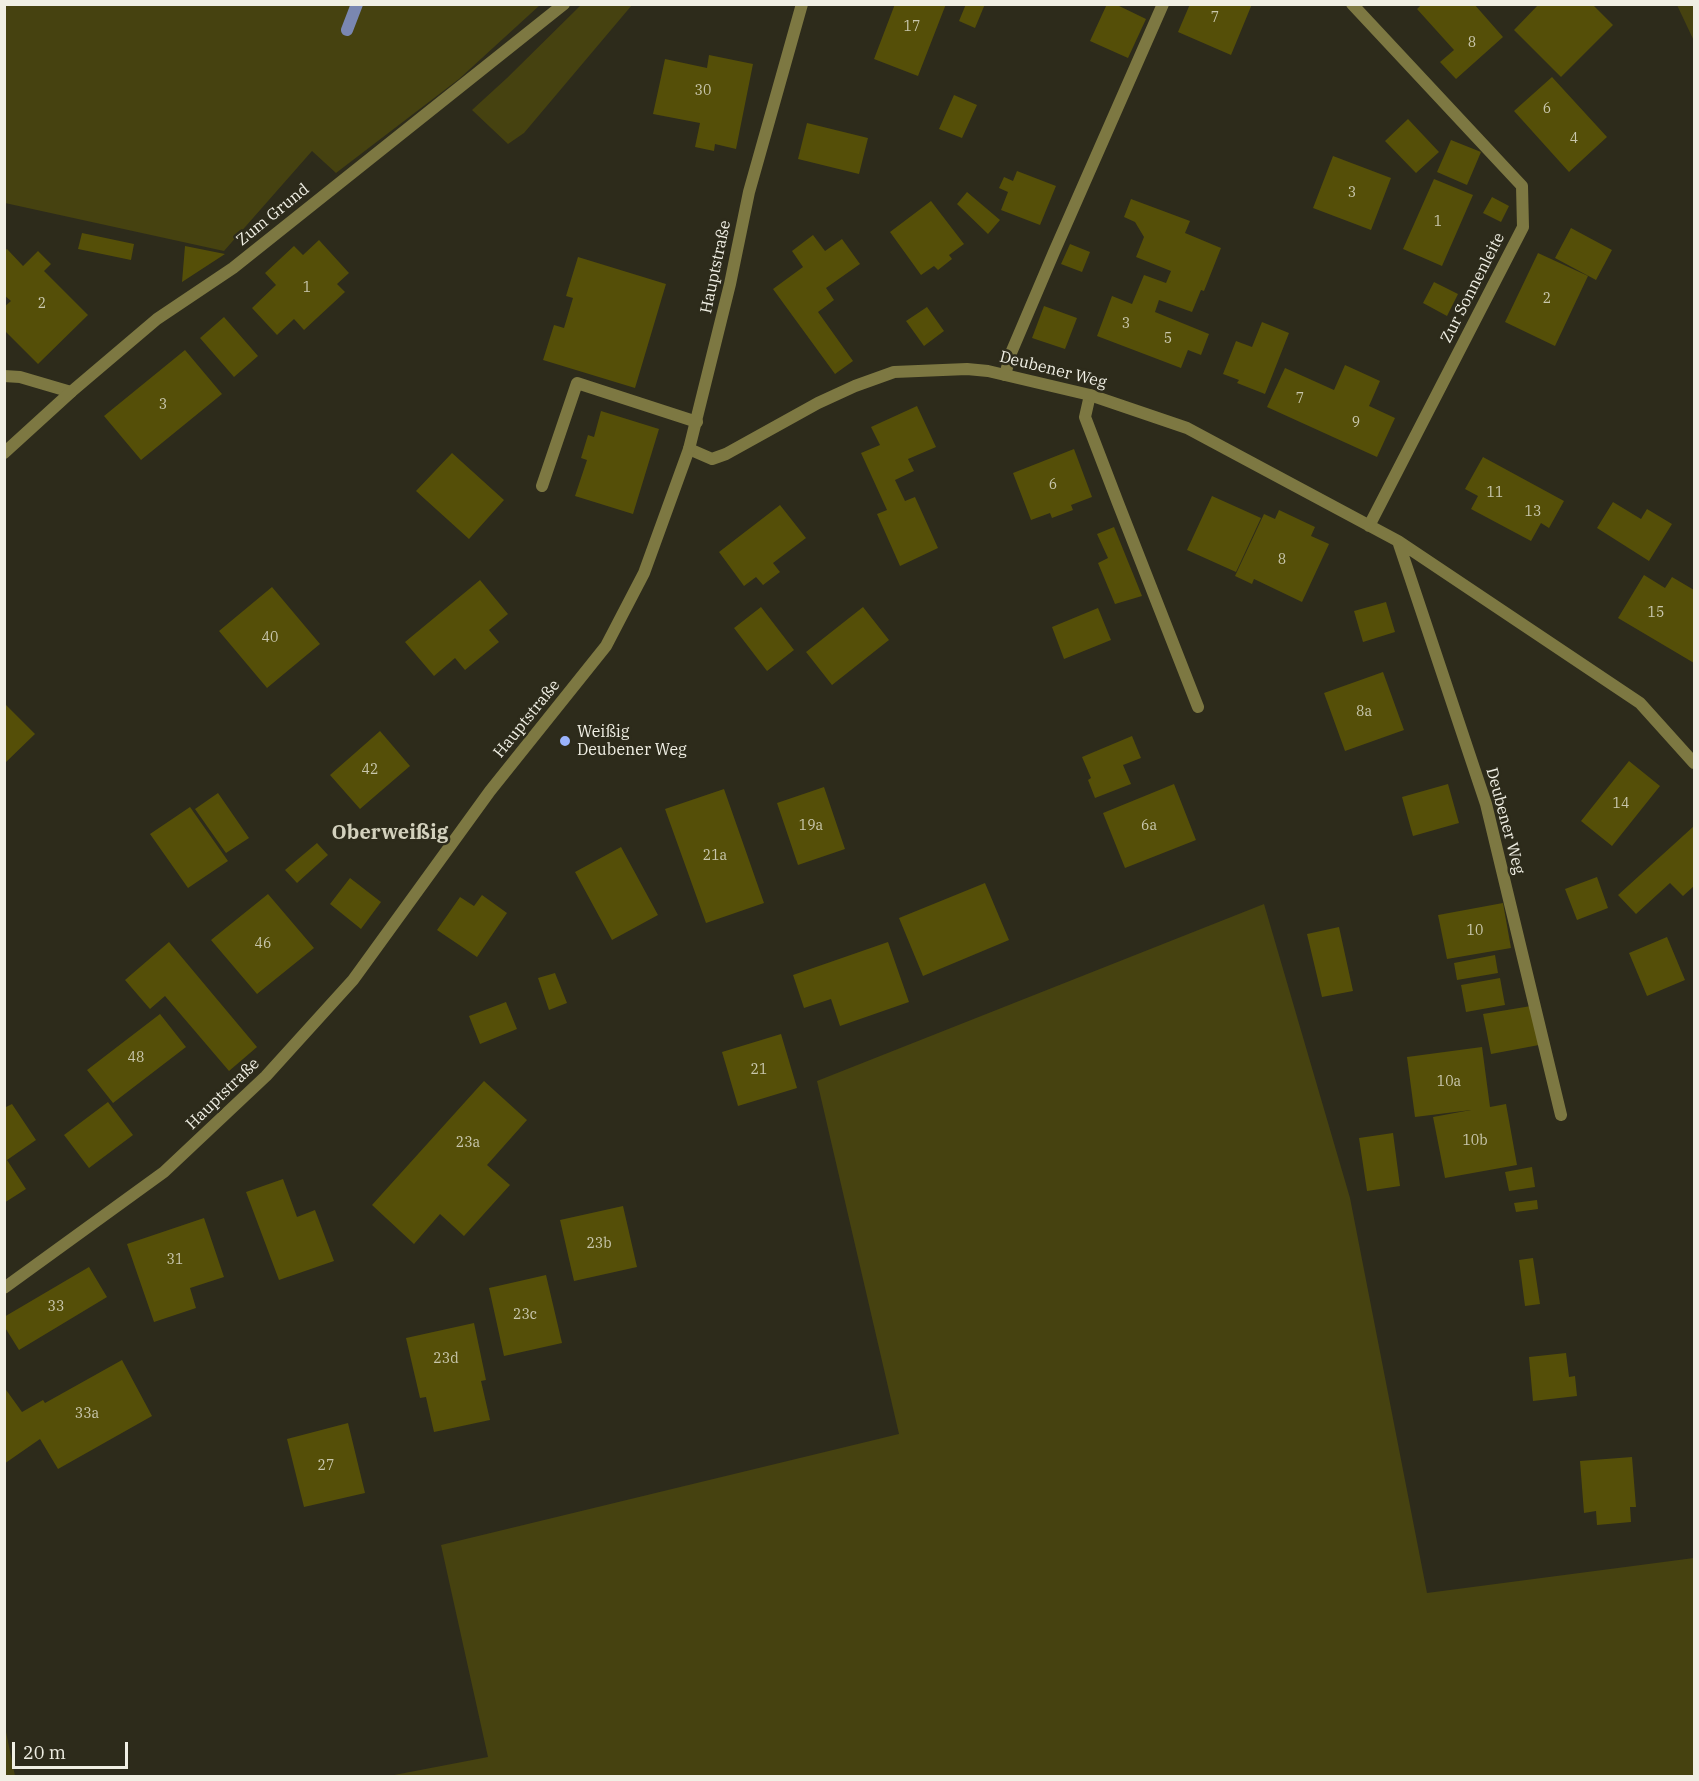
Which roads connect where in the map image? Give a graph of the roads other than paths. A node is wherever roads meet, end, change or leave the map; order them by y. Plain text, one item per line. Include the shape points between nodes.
1 (564, 4) edge
2 (802, 4) edge
3 (1163, 4) edge
4 (1352, 4) edge
5 (1005, 375) junction
6 (4, 376) edge
7 (71, 392) junction
8 (1090, 395) junction
9 (697, 422) junction
10 (689, 449) junction
11 (4, 453) edge
12 (542, 486) dead end
13 (1369, 526) junction
14 (1398, 541) junction
15 (1198, 707) dead end
16 (1695, 763) edge
17 (1561, 1115) dead end
18 (4, 1288) edge

1 - 7 street, Zum Grund via 233,268 157,319
2 - 9 street, Hauptstraße via 749,192
3 - 5 street via 1054,252
4 - 13 street, Zur Sonnenleite via 1522,186 1523,227
5 - 8 street, Deubener Weg
5 - 10 street, Deubener Weg via 967,369 894,372 818,403 726,454 712,459
6 - 7 street
7 - 11 street, Zum Grund
8 - 13 street, Deubener Weg via 1187,428
8 - 15 street via 1085,417
9 - 10 street, Hauptstraße
9 - 12 street via 577,382
10 - 18 street, Hauptstraße via 644,573 606,646 490,791 353,980 266,1076 164,1172
13 - 14 street, Deubener Weg
14 - 16 street, Deubener Weg via 1640,703
14 - 17 street, Deubener Weg via 1486,804

